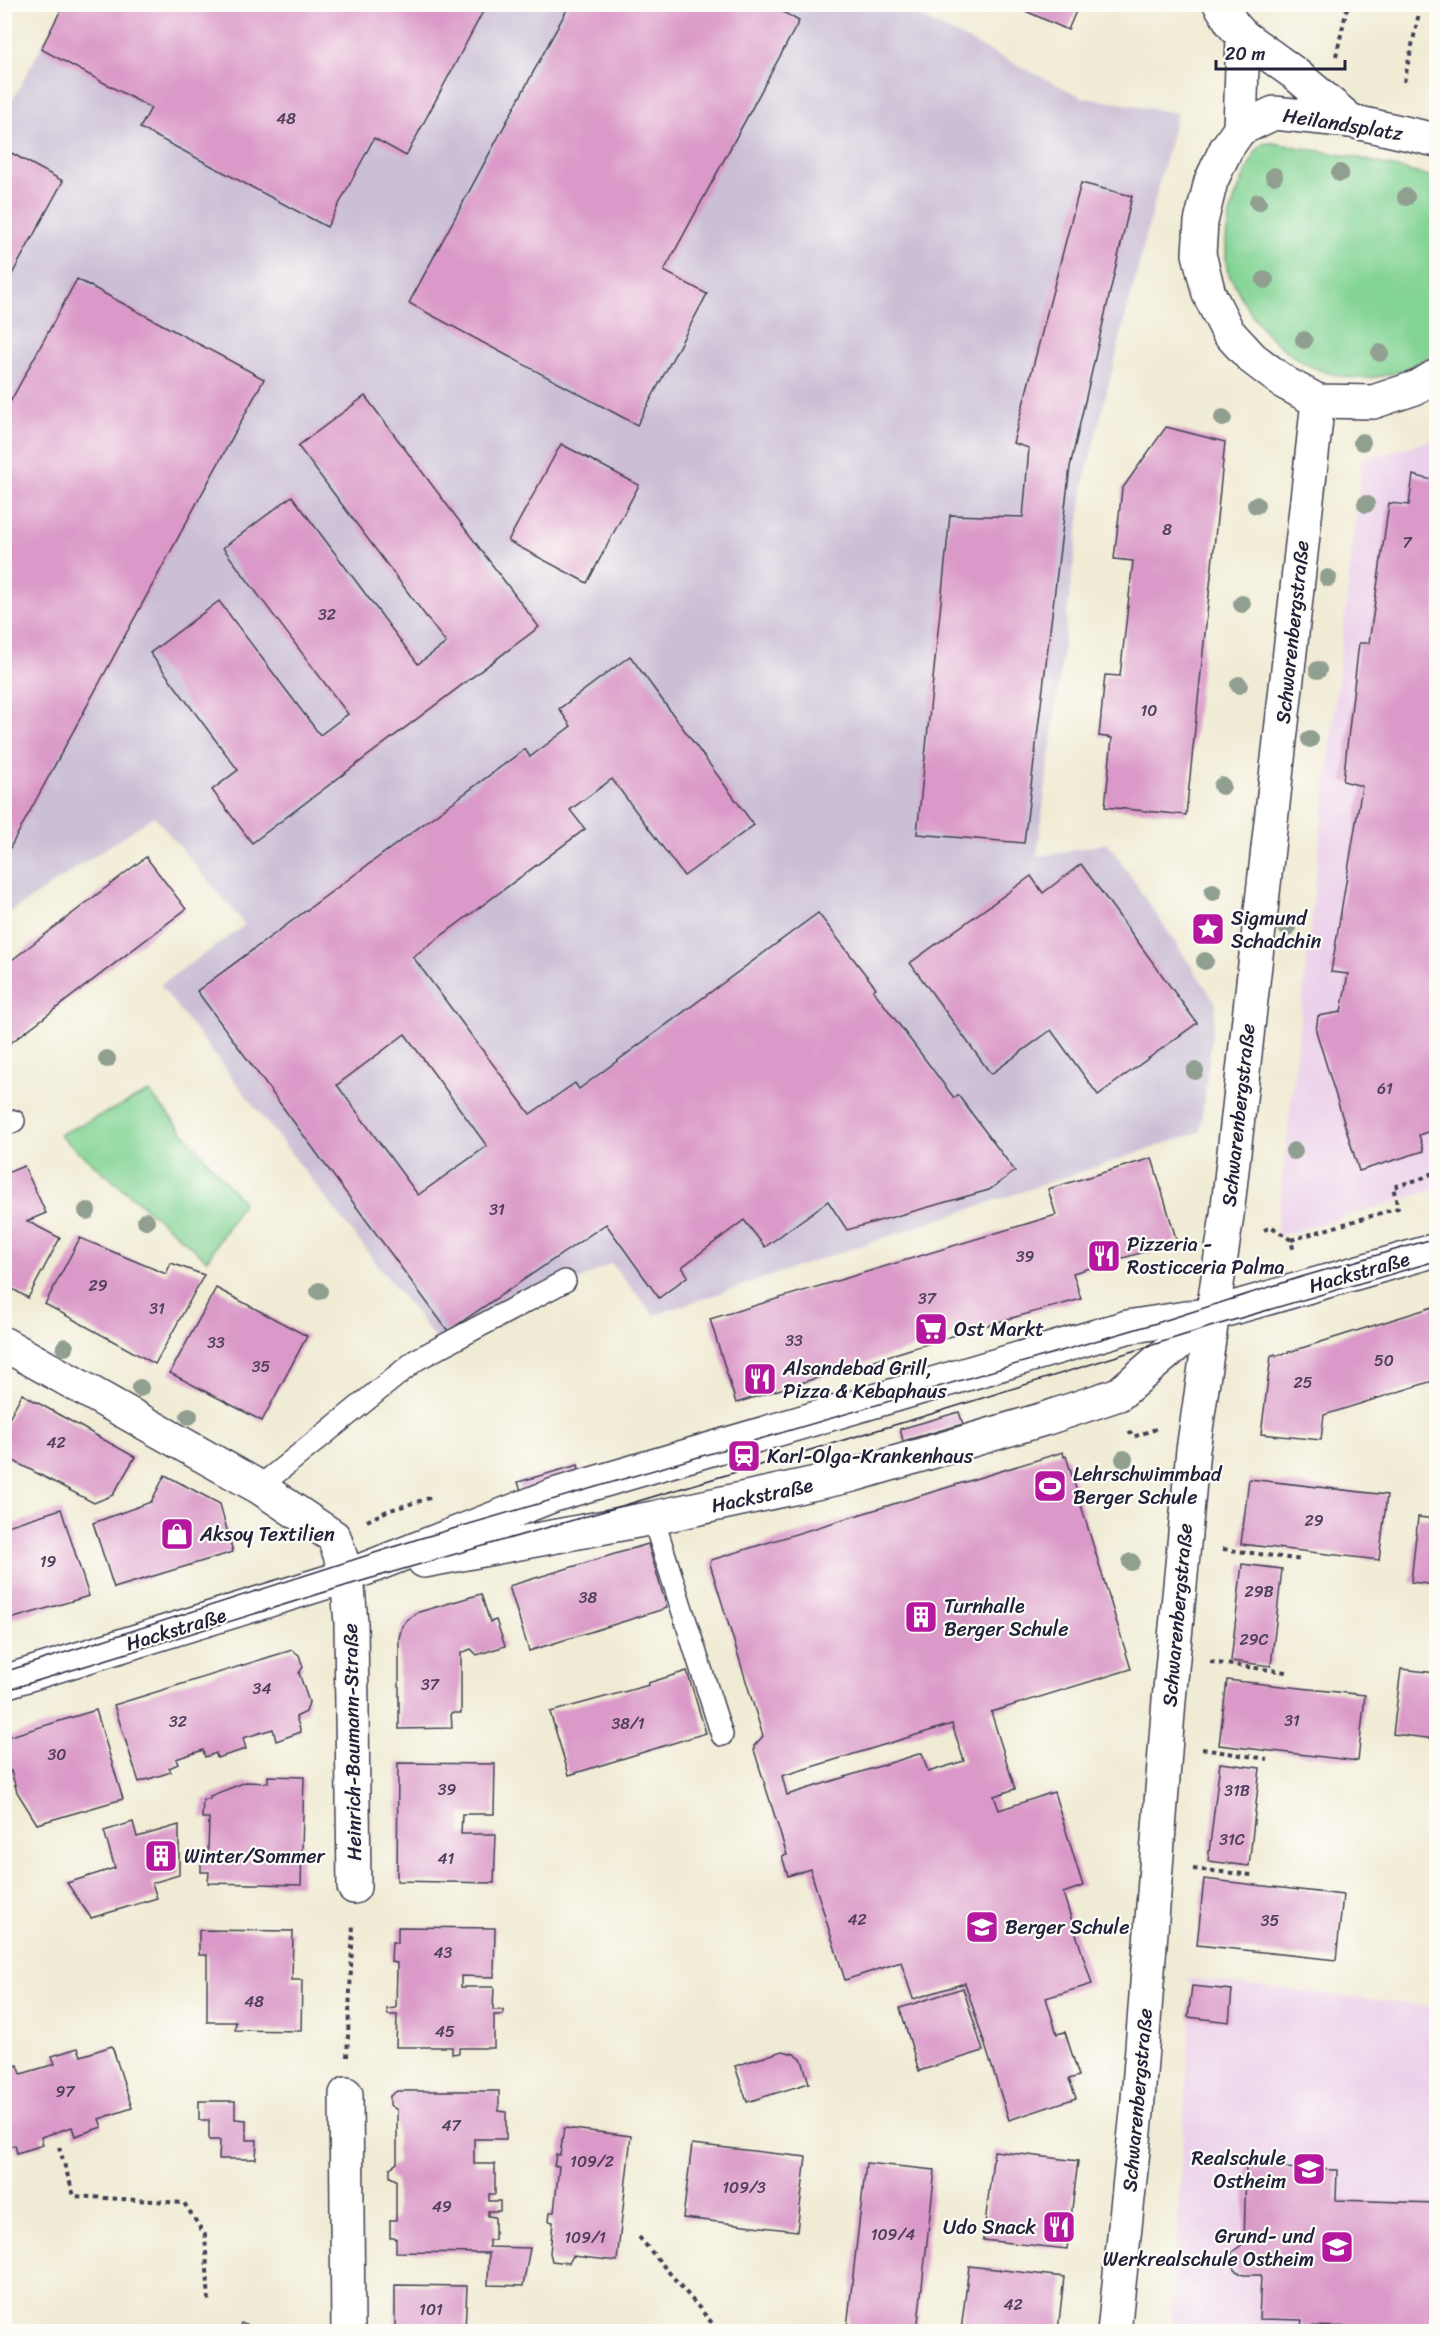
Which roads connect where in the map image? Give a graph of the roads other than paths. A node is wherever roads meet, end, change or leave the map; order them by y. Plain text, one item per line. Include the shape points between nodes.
1 (1220, 4) edge
2 (1243, 36) junction
3 (1351, 121) junction
4 (1240, 129) junction
5 (1437, 140) edge
6 (1437, 376) edge
7 (1318, 401) junction
8 (1437, 1250) edge
9 (566, 1281) dead end
10 (1212, 1314) junction
11 (4, 1344) edge
12 (259, 1487) junction
13 (653, 1518) junction
14 (346, 1569) junction
15 (4, 1682) edge
16 (722, 1735) dead end
17 (354, 1887) road end
18 (346, 2094) road end
19 (348, 2331) edge
20 (1114, 2331) edge

1 - 2 street
2 - 3 street
2 - 4 street
3 - 4 street, Heilandsplatz via 1274,113
3 - 5 street, Heilandsplatz
4 - 7 street via 1211,181 1201,222 1198,254 1209,294 1227,332 1252,358
6 - 7 street via 1418,387 1372,402
7 - 10 street, Schwarenbergstraße via 1227,1215
8 - 10 street, Hackstraße
9 - 12 lane via 416,1360
10 - 13 street, Hackstraße via 1119,1394 853,1474
10 - 14 street, Hackstraße via 1127,1327 554,1495
10 - 20 street, Schwarenbergstraße via 1192,1450 1137,2112
11 - 12 street, Heinrich-Baumann-Straße
12 - 14 street, Heinrich-Baumann-Straße via 334,1537
13 - 14 street, Hackstraße
13 - 16 lane
14 - 15 street, Hackstraße
14 - 17 street, Heinrich-Baumann-Straße via 351,1635
18 - 19 street

